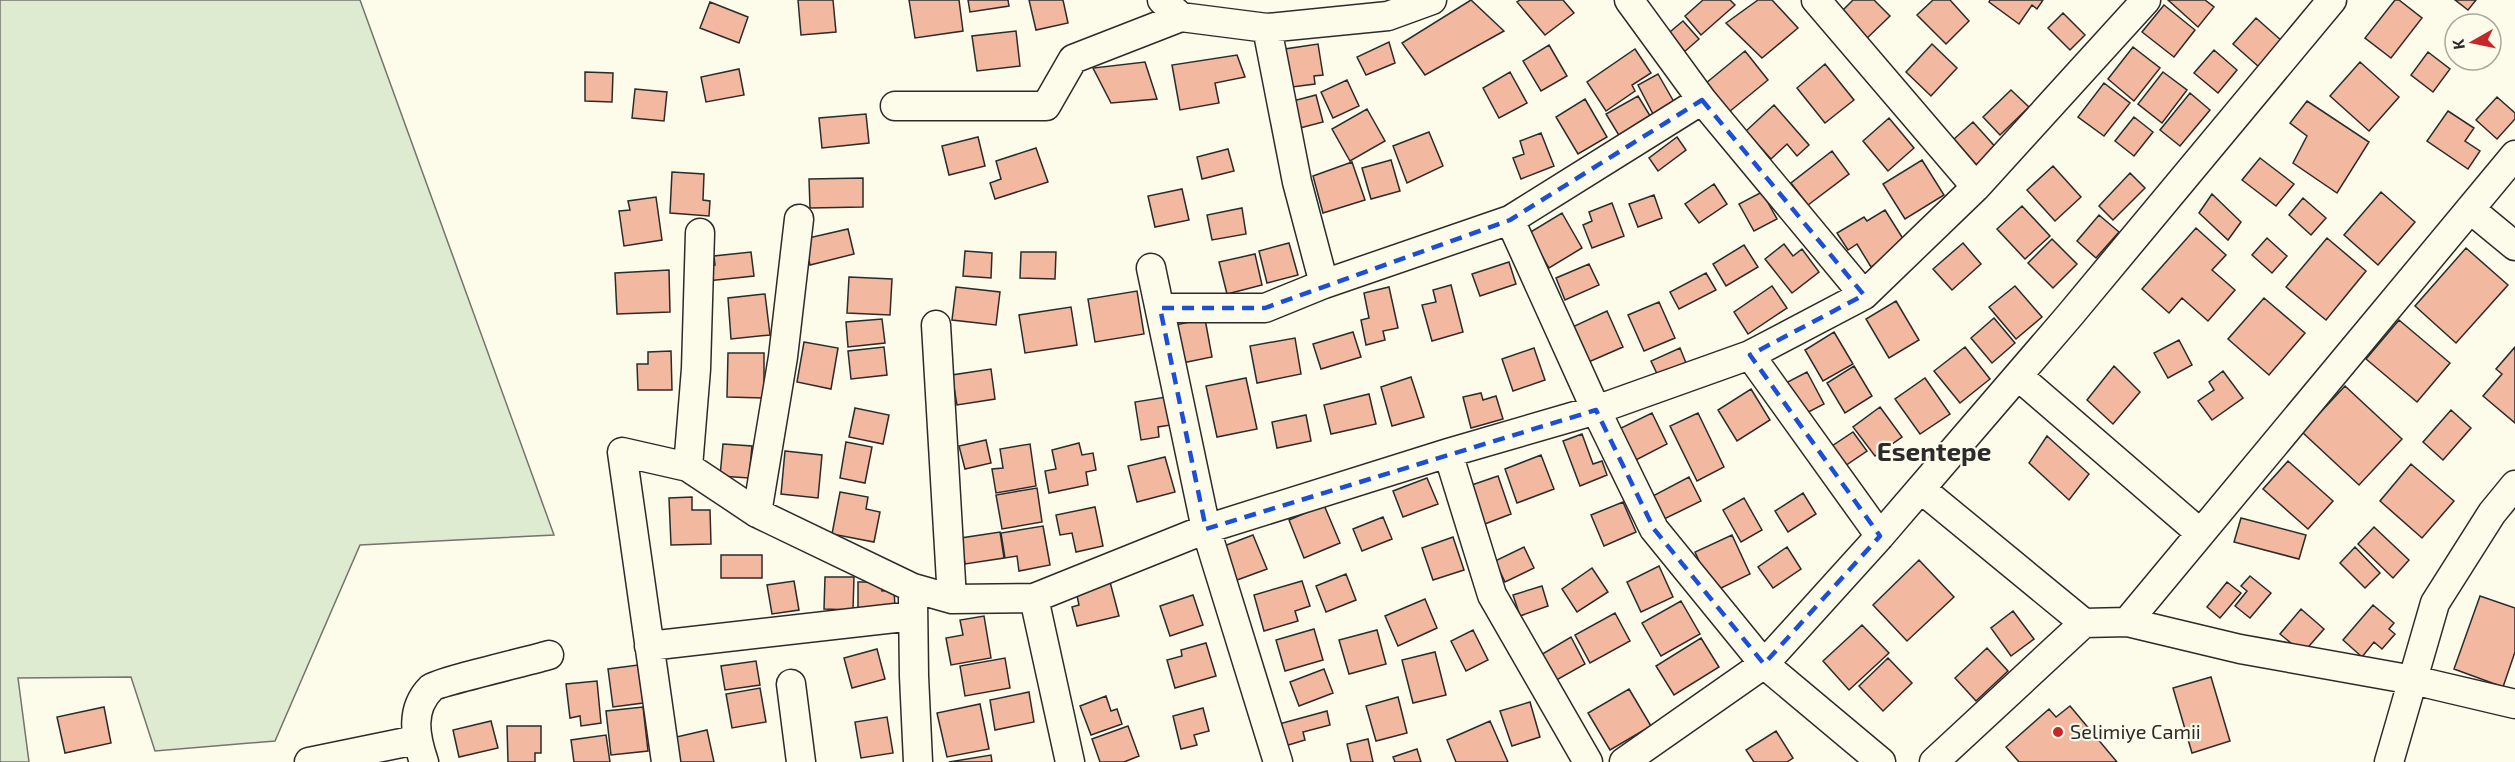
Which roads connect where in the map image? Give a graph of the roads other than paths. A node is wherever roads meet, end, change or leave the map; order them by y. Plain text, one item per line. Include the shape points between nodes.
1 (1432, 0) edge
2 (1629, 0) edge
3 (1816, 0) edge
4 (2146, 0) edge
5 (2332, 0) edge
6 (1172, 9) edge
7 (1267, 28) junction
8 (1702, 100) junction
9 (895, 106) dead end
10 (2515, 156) edge
11 (1976, 187) junction
12 (2470, 209) junction
13 (799, 219) dead end
14 (1510, 220) junction
15 (700, 233) dead end
16 (2515, 246) edge
17 (1150, 268) dead end
18 (1324, 284) junction
19 (1864, 295) junction
20 (1160, 308) junction
21 (936, 326) dead end
22 (1750, 356) junction
23 (2018, 376) junction
24 (1596, 410) junction
25 (1448, 453) junction
26 (688, 467) junction
27 (2515, 485) edge
28 (1920, 489) junction
29 (757, 513) junction
30 (1206, 529) junction
31 (2200, 533) junction
32 (1880, 536) junction
33 (913, 588) junction
34 (1034, 598) junction
35 (952, 599) junction
36 (913, 616) junction
37 (2127, 622) junction
38 (2084, 623) junction
39 (649, 646) junction
40 (549, 656) dead end
41 (1764, 664) junction
42 (2413, 680) junction
43 (791, 684) dead end
44 (2515, 704) edge
45 (420, 751) edge
46 (309, 762) edge
47 (666, 762) edge
48 (801, 762) edge
49 (918, 762) edge
50 (1070, 762) edge
51 (1278, 762) edge
52 (1588, 762) edge
53 (1624, 762) edge
54 (1881, 762) edge
55 (1934, 762) edge
56 (2389, 762) edge

1 - 7 street via 1388,16
2 - 8 street
3 - 11 street
4 - 11 street
5 - 23 street
6 - 7 street
6 - 9 street via 1073,59 1046,106
7 - 18 street via 1297,182
8 - 14 street
8 - 19 street
10 - 12 street
11 - 19 street
12 - 16 street
12 - 31 street
13 - 29 street via 783,357
14 - 18 street
14 - 24 street
15 - 26 street
17 - 20 street
18 - 20 street via 1265,308
19 - 22 street
20 - 30 street
21 - 35 street
22 - 24 street
22 - 32 street
23 - 28 street
23 - 31 street
24 - 25 street
24 - 41 street via 1654,529
25 - 30 street
25 - 52 street via 1491,595
26 - 29 street
26 - 39 street via 622,452
27 - 42 street via 2492,513 2435,603
28 - 32 street
28 - 38 street
29 - 33 street
30 - 34 street
30 - 51 street
31 - 37 street
32 - 41 street
33 - 35 street
33 - 36 street
34 - 35 street
34 - 50 street
36 - 39 street
36 - 49 street
37 - 38 street
37 - 42 street via 2240,649
38 - 55 street
39 - 47 street
40 - 45 street via 433,686 417,708
41 - 53 street
41 - 54 street
42 - 44 street
42 - 56 street
43 - 48 street
45 - 46 street

